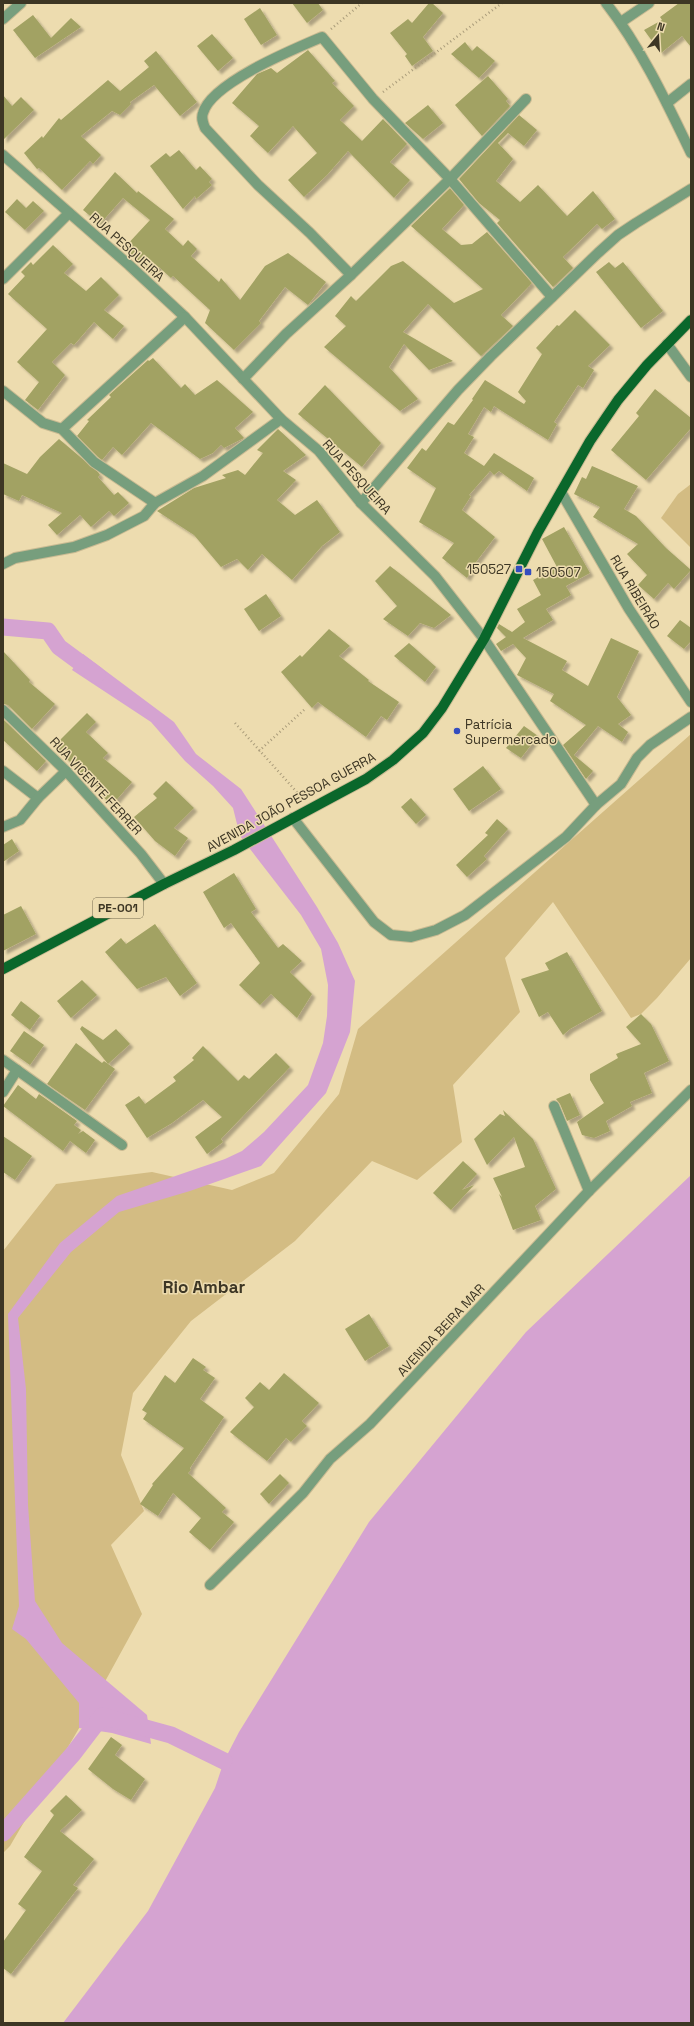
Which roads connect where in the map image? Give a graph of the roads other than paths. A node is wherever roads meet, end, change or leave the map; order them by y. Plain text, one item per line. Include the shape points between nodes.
1 (21, 3) edge
2 (606, 3) edge
3 (649, 3) edge
4 (3, 19) edge
5 (621, 22) junction
6 (691, 84) edge
7 (526, 99) dead end
8 (667, 103) junction
9 (691, 153) edge
10 (3, 155) edge
11 (450, 179) junction
12 (691, 189) edge
13 (69, 213) junction
14 (351, 275) junction
15 (3, 279) edge
16 (552, 297) junction
17 (185, 317) junction
18 (691, 320) edge
19 (667, 344) junction
20 (691, 377) edge
21 (243, 379) junction
22 (3, 391) edge
23 (281, 419) junction
24 (62, 429) junction
25 (561, 492) junction
26 (155, 503) junction
27 (361, 503) junction
28 (3, 564) edge
29 (484, 639) junction
30 (691, 702) edge
31 (3, 710) edge
32 (691, 718) edge
33 (66, 770) junction
34 (3, 771) edge
35 (38, 798) junction
36 (596, 806) junction
37 (293, 818) junction
38 (3, 827) edge
39 (164, 884) junction
40 (3, 969) edge
41 (3, 1060) edge
42 (17, 1070) junction
43 (691, 1090) edge
44 (3, 1092) edge
45 (554, 1106) dead end
46 (122, 1145) dead end
47 (589, 1191) junction
48 (210, 1585) dead end

1 - 4 street
2 - 5 street
3 - 5 street
5 - 8 street
6 - 8 street
7 - 11 street
8 - 9 street
10 - 13 street, RUA PESQUEIRA
11 - 14 street
11 - 14 street via 373,100 322,37 277,57 225,87 209,102 203,112 205,128 258,185
11 - 16 street
12 - 16 street via 618,235
13 - 15 street
13 - 17 street, RUA PESQUEIRA via 129,264
14 - 21 street via 286,334
16 - 27 street via 458,390
17 - 21 street, RUA PESQUEIRA
17 - 24 street
18 - 19 main road, AVENIDA JOÃO PESSOA GUERRA
19 - 20 street
19 - 25 main road, AVENIDA JOÃO PESSOA GUERRA via 618,400 590,441
21 - 23 street, RUA PESQUEIRA
22 - 24 street via 43,423
23 - 26 street via 203,476
23 - 27 street, RUA PESQUEIRA via 319,451
24 - 26 street via 94,462
25 - 29 main road, AVENIDA JOÃO PESSOA GUERRA
25 - 30 street, RUA RIBEIRÃO via 629,609
26 - 28 street via 144,516 107,535 74,547 15,558
27 - 29 street, RUA PESQUEIRA via 435,576
29 - 36 street, RUA PESQUEIRA
29 - 37 main road, AVENIDA JOÃO PESSOA GUERRA via 442,708 423,733 394,760 366,779
31 - 33 street, RUA VICENTE FERRER
32 - 36 street via 650,745 637,758 621,784
33 - 35 street
33 - 39 street, RUA VICENTE FERRER via 141,854
34 - 35 street
35 - 38 street via 20,820
36 - 37 street via 566,837 465,915 436,930 411,937 392,935 374,922
37 - 39 main road, AVENIDA JOÃO PESSOA GUERRA / PE-001
39 - 40 main road, AVENIDA JOÃO PESSOA GUERRA / PE-001
41 - 42 street
42 - 44 street
42 - 46 street
43 - 47 street, AVENIDA BEIRA MAR
45 - 47 street
47 - 48 street, AVENIDA BEIRA MAR via 380,1415 330,1459 303,1493

